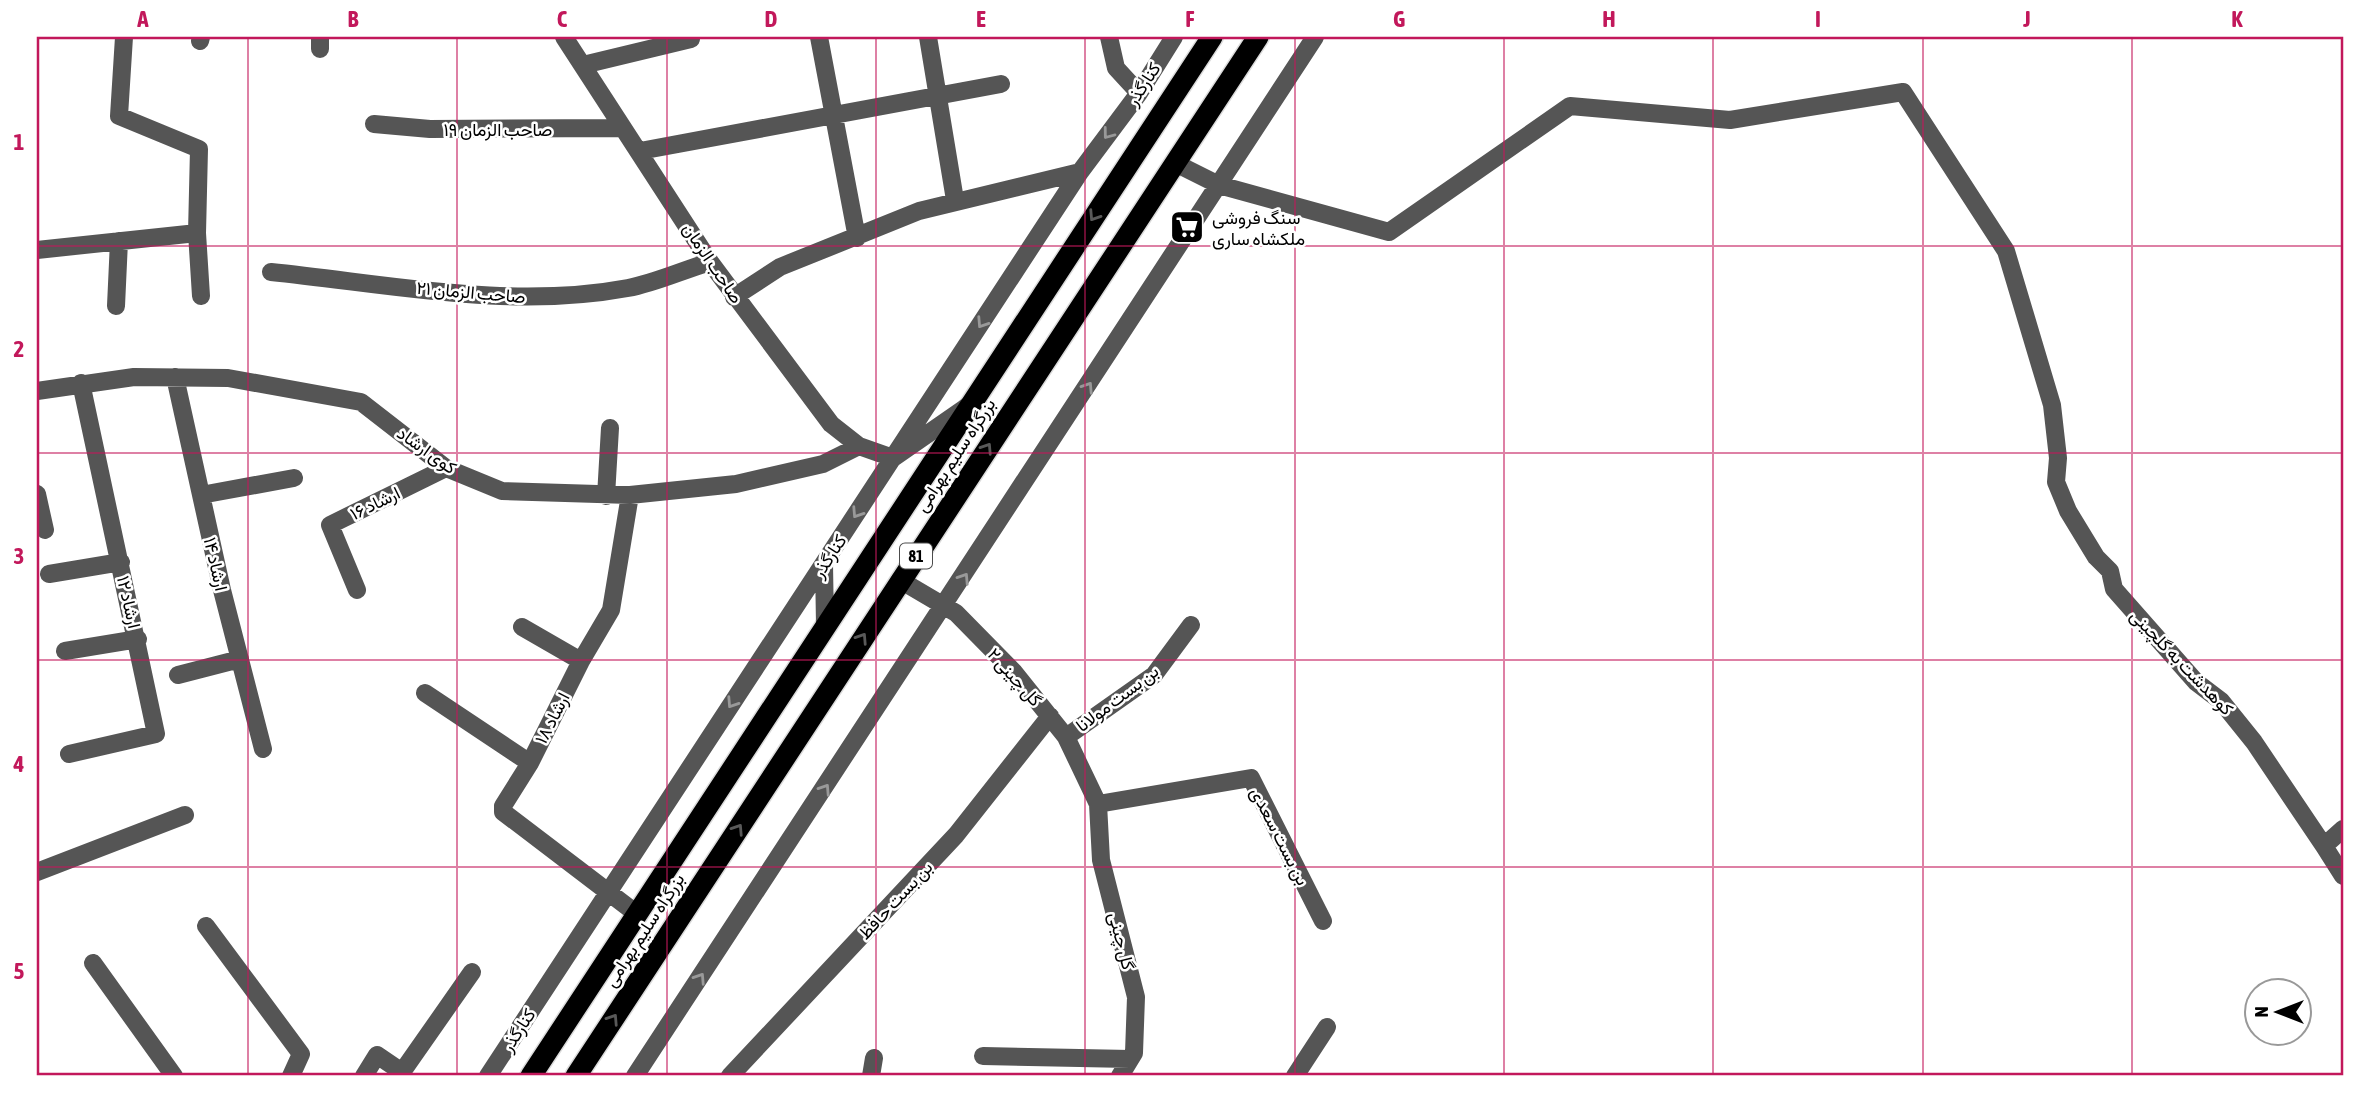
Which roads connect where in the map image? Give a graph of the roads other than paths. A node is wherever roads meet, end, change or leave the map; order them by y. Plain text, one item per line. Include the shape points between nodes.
1 (124, 37) edge
2 (564, 37) edge
3 (819, 37) edge
4 (928, 37) edge
5 (1109, 37) edge
6 (1174, 37) edge
7 (1212, 37) edge
8 (1258, 37) edge
9 (1315, 37) edge
10 (691, 39) dead end
11 (583, 65) junction
12 (1002, 83) dead end
13 (1139, 93) junction
14 (939, 94) junction
15 (833, 115) junction
16 (374, 124) dead end
17 (623, 128) junction
18 (640, 151) junction
19 (1175, 163) junction
20 (1080, 172) junction
21 (1219, 185) junction
22 (955, 200) junction
23 (197, 233) junction
24 (857, 238) junction
25 (119, 241) junction
26 (37, 250) edge
27 (710, 262) junction
28 (271, 272) dead end
29 (201, 296) dead end
30 (734, 297) junction
31 (116, 306) dead end
32 (175, 377) junction
33 (81, 383) junction
34 (37, 391) edge
35 (969, 405) junction
36 (610, 428) dead end
37 (859, 446) junction
38 (893, 458) junction
39 (446, 468) junction
40 (294, 478) dead end
41 (37, 494) edge
42 (201, 495) junction
43 (630, 495) junction
44 (606, 496) junction
45 (45, 530) dead end
46 (121, 562) junction
47 (824, 564) junction
48 (49, 574) dead end
49 (900, 580) junction
50 (357, 590) dead end
51 (945, 607) junction
52 (825, 625) junction
53 (1191, 625) dead end
54 (522, 627) dead end
55 (138, 639) junction
56 (65, 651) dead end
57 (240, 659) junction
58 (581, 661) junction
59 (178, 675) dead end
60 (425, 693) dead end
61 (1050, 716) junction
62 (1066, 737) junction
63 (263, 749) dead end
64 (69, 754) dead end
65 (530, 763) junction
66 (1098, 804) junction
67 (186, 815) dead end
68 (2343, 829) edge
69 (2323, 846) junction
70 (37, 872) edge
71 (2343, 876) edge
72 (607, 894) junction
73 (637, 914) junction
74 (1323, 921) dead end
75 (206, 926) dead end
76 (93, 963) dead end
77 (471, 972) dead end
78 (1327, 1027) dead end
79 (984, 1056) dead end
80 (874, 1058) dead end
81 (1130, 1059) junction
82 (174, 1076) edge
83 (291, 1076) edge
84 (364, 1076) edge
85 (488, 1076) edge
86 (530, 1076) edge
87 (576, 1076) edge
88 (635, 1076) edge
89 (730, 1076) edge
90 (871, 1076) edge
91 (1120, 1076) edge
92 (1295, 1076) edge

1 - 23 street via 119,116 200,149
2 - 11 street, صاحب الزمان
3 - 15 street
4 - 14 street
5 - 13 street via 1116,68
6 - 13 street, کنارگذر
7 -> 35 highway, بزرگراه سلیم بهرامی / 81
8 - 19 highway, بزرگراه سلیم بهرامی / 81
9 - 21 street
10 - 11 street
11 - 17 street, صاحب الزمان
12 - 14 street
13 -> 20 street, کنارگذر
14 - 15 street
14 - 22 street
15 - 18 street
15 - 24 street
16 - 17 street, صاحب الزمان ۱۹ via 430,129
17 - 18 street, صاحب الزمان
18 - 27 street, صاحب الزمان
19 - 21 street
49 -> 19 highway, بزرگراه سلیم بهرامی / 81
20 - 22 street
20 -> 38 street, کنارگذر
51 -> 21 street
21 - 69 street, کوهدشت به گلچینی via 1389,232 1570,106 1730,120 1903,92 2006,251 2052,405 2056,482 2068,512 2110,571 2114,589 2196,682 2221,701
22 - 24 street
23 - 25 street
23 - 29 street
24 - 30 street via 780,267
25 - 26 street
25 - 31 street
27 - 28 street, صاحب الزمان ۲۱ via 630,288 505,298
27 - 30 street, صاحب الزمان
30 - 37 street, صاحب الزمان via 831,424
32 - 33 street, کوی ارشاد
32 - 39 street, کوی ارشاد via 228,378 361,401
32 - 42 street, ارشاد ۱۴
33 - 34 street, کوی ارشاد
33 - 46 street, ارشاد ۱۲
35 - 38 street
35 - 52 highway, بزرگراه سلیم بهرامی / 81
36 - 44 street
37 - 38 street, صاحب الزمان
37 - 43 street, کوی ارشاد via 786,475
38 -> 47 street, کنارگذر
39 - 44 street, کوی ارشاد via 502,491
39 - 50 street, ارشاد ۱۶ via 330,525
40 - 42 street
41 - 45 street
42 - 57 street, ارشاد ۱۴
43 - 44 street, کوی ارشاد
43 - 58 street, ارشاد ۱۸ via 611,610
46 - 48 street
46 - 55 street, ارشاد ۱۲
47 - 52 street
47 -> 72 street, کنارگذر
49 - 51 street, گل چینی ۲
87 -> 49 highway, بزرگراه سلیم بهرامی / 81
51 - 61 street, گل چینی ۲ via 1014,672
88 -> 51 street
52 - 73 highway, بزرگراه سلیم بهرامی / 81
53 - 62 street, بن بست مولانا via 1154,675
54 - 58 street
55 - 56 street
55 - 64 street, ارشاد ۱۲ via 156,734
57 - 59 street
57 - 63 street, ارشاد ۱۴
58 - 65 street, ارشاد ۱۸
60 - 65 street
61 - 62 street, گل چینی ۲
61 - 89 street, بن بست حافظ via 956,835
62 - 66 street, گل چینی ۲
65 - 72 street, ارشاد ۱۸ via 503,812
66 - 74 street, بن بست سعدی via 1251,778
66 - 81 street, گل چینی via 1101,860 1136,997
67 - 70 street
68 - 69 street
69 - 71 street, کوهدشت به گلچینی
72 - 73 street
72 - 85 street, کنارگذر
73 - 86 highway, بزرگراه سلیم بهرامی / 81
75 - 83 street via 301,1054
76 - 82 street
77 - 84 street via 402,1072 377,1055
78 - 92 street
79 - 81 street
80 - 90 street
81 - 91 street, گل چینی

